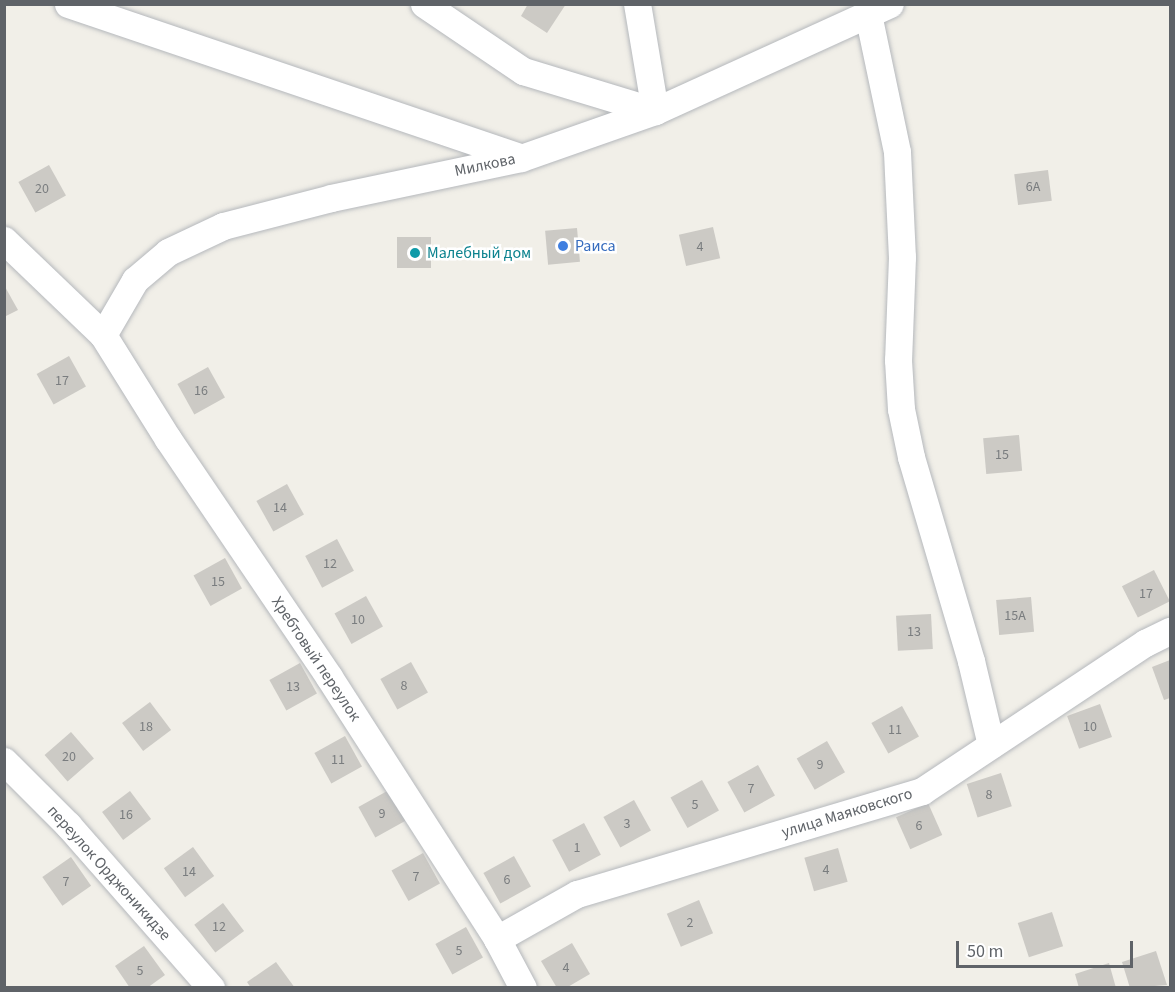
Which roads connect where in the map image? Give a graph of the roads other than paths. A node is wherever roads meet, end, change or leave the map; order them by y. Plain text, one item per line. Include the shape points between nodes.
1 (68, 4) edge
2 (424, 4) edge
3 (637, 4) edge
4 (879, 9) edge
5 (655, 111) junction
6 (521, 158) junction
7 (4, 240) edge
8 (103, 335) junction
9 (1170, 632) edge
10 (991, 746) junction
11 (4, 761) edge
12 (497, 939) junction
13 (211, 987) edge
14 (523, 987) edge

1 - 6 lane
2 - 5 lane via 523,71
3 - 5 lane
4 - 5 lane, Милкова
4 - 10 lane via 897,152 902,257 898,360 901,409 910,457 971,661
5 - 6 lane, Милкова
6 - 8 lane, Милкова via 331,198 223,226 168,252 135,280
7 - 8 lane, Хребтовый переулок
8 - 12 lane, Хребтовый переулок
9 - 10 lane, улица Маяковского via 1145,643
10 - 12 lane, улица Маяковского via 922,791 577,894
11 - 13 lane, переулок Орджоникидзе via 68,825
12 - 14 lane, Хребтовый переулок

